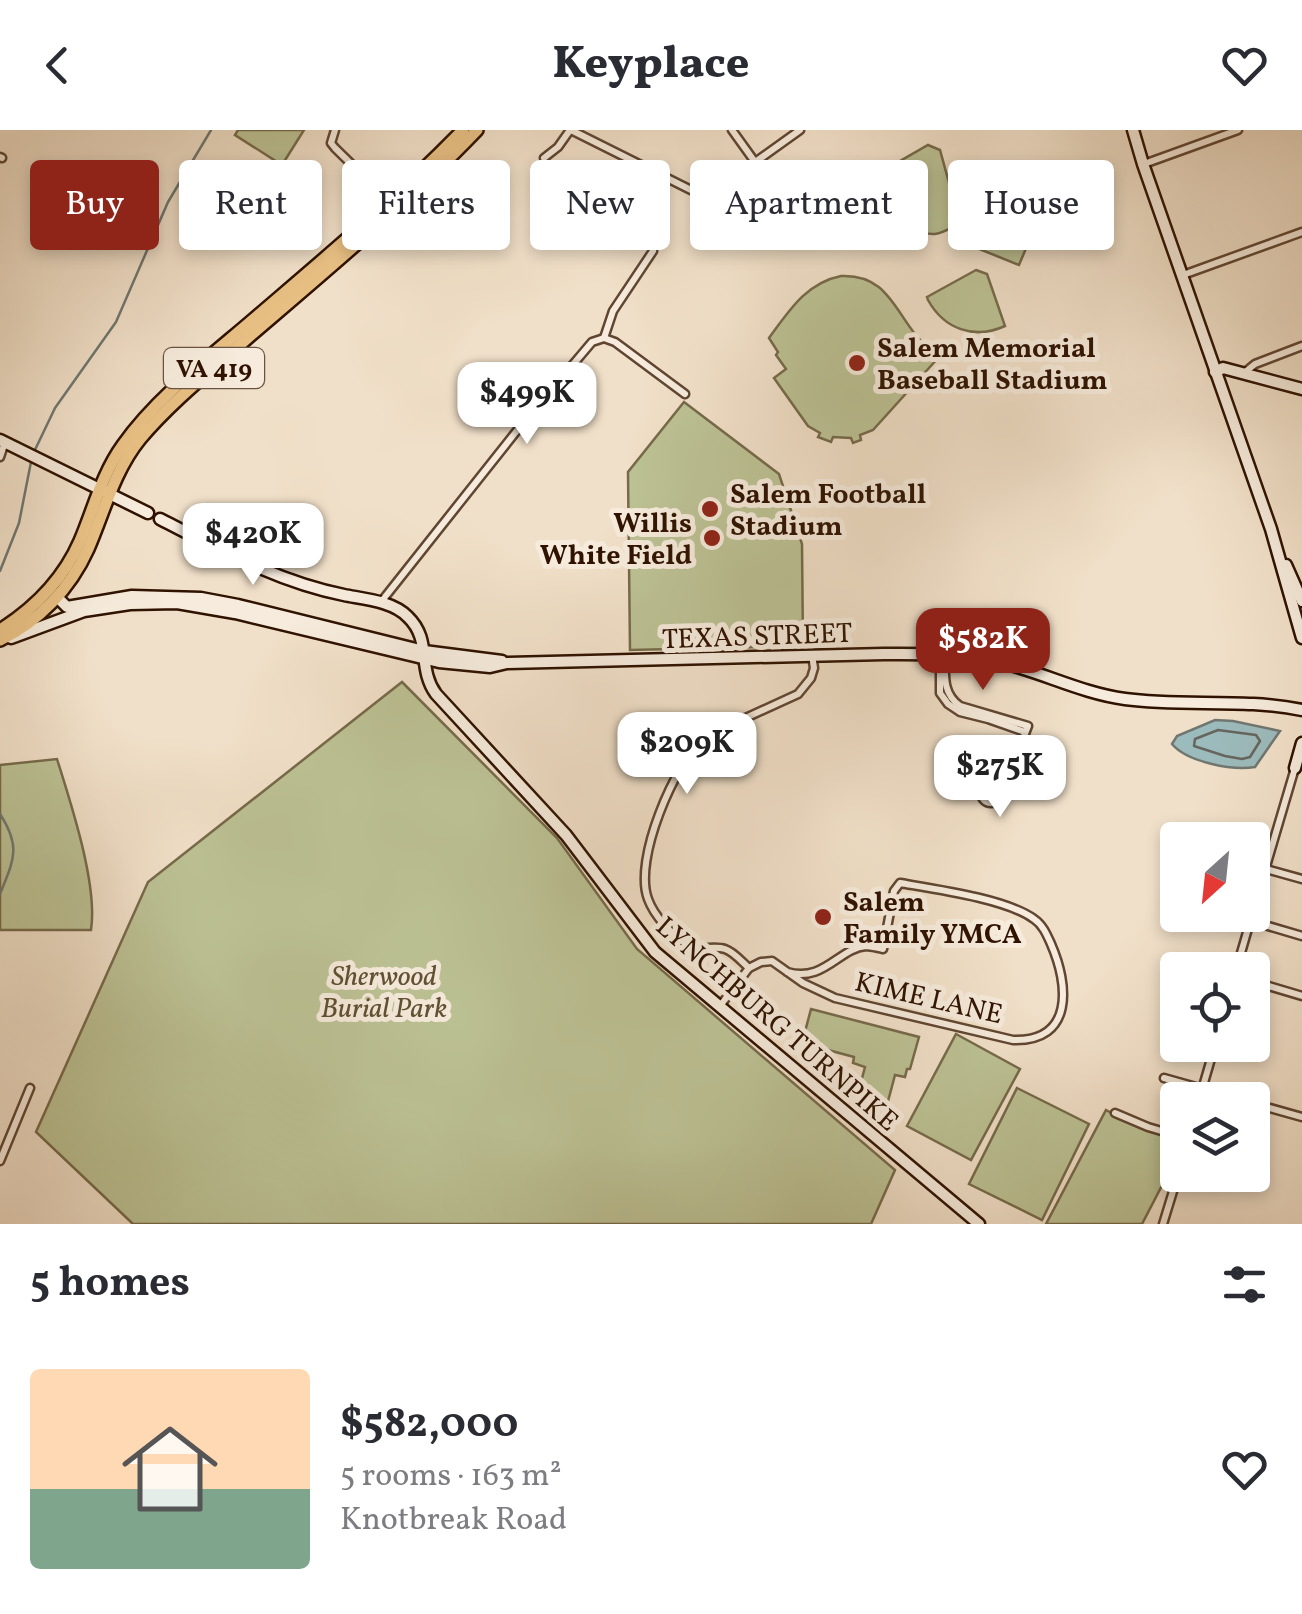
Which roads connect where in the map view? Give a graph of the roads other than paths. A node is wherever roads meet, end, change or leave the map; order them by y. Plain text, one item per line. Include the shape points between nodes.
1 (335, 130) edge
2 (462, 130) edge
3 (476, 130) edge
4 (570, 130) edge
5 (732, 130) edge
6 (800, 130) edge
7 (1133, 130) edge
8 (1238, 130) edge
9 (544, 158) dead end
10 (346, 160) edge
11 (434, 160) edge
12 (442, 160) edge
13 (754, 160) edge
14 (759, 160) edge
15 (1142, 164) junction
16 (690, 190) edge
17 (1302, 232) edge
18 (342, 246) edge
19 (653, 251) dead end
20 (1182, 276) junction
21 (604, 338) junction
22 (1302, 346) edge
23 (1215, 372) junction
24 (1244, 374) junction
25 (1302, 389) edge
26 (685, 394) dead end
27 (6, 443) edge
28 (0, 457) edge
29 (104, 492) junction
30 (148, 514) dead end
31 (160, 520) dead end
32 (1275, 541) junction
33 (57, 597) junction
34 (1301, 601) edge
35 (380, 603) junction
36 (0, 630) edge
37 (1302, 638) edge
38 (0, 641) edge
39 (424, 655) junction
40 (812, 655) junction
41 (943, 655) junction
42 (1302, 710) edge
43 (1302, 743) edge
44 (1295, 768) joint
45 (997, 786) dead end
46 (1270, 855) edge
47 (1270, 870) edge
48 (1302, 880) edge
49 (1270, 924) edge
50 (1302, 936) edge
51 (749, 968) junction
52 (787, 972) junction
53 (1270, 986) edge
54 (1302, 996) edge
55 (719, 1007) junction
56 (1164, 1078) dead end
57 (1178, 1082) edge
58 (30, 1088) dead end
59 (1270, 1108) edge
60 (1115, 1112) dead end
61 (1302, 1117) edge
62 (1160, 1131) edge
63 (0, 1161) edge
64 (1173, 1192) edge
65 (979, 1224) edge
66 (1164, 1224) edge

1 - 10 street via 334,148
2 - 11 main road, VA 419
3 - 12 main road, VA 419
4 - 9 street
4 - 16 street
5 - 13 street
6 - 14 street
7 - 15 main road
8 - 15 street
15 - 20 main road
17 - 20 street
18 - 29 main road, VA 419 via 150,413 115,457
19 - 21 street via 613,311
20 - 23 main road
21 - 26 street
21 - 35 street via 588,346
22 - 24 street
23 - 24 main road
23 - 32 main road
24 - 25 main road
27 - 28 street
27 - 29 main road
29 - 30 main road
29 - 33 main road, VA 419 via 80,565
29 - 36 main road via 63,572
31 - 35 main road, LYNCHBURG TURNPIKE via 282,577
32 - 34 main road
32 - 37 main road
33 - 38 main road, VA 419
33 - 39 main road, TEXAS STREET via 67,607 132,596 201,598
35 - 39 main road, LYNCHBURG TURNPIKE via 404,613
38 - 39 main road, TEXAS STREET via 84,611 177,603
39 - 40 main road, TEXAS STREET via 490,666
39 - 55 main road, LYNCHBURG TURNPIKE via 436,694 566,835 644,940
40 - 41 main road, TEXAS STREET
40 - 51 street via 811,678 798,694 695,746 658,819 646,860 648,902 665,926 687,944 729,950
41 - 42 main road, TEXAS STREET via 1002,663 1120,698
41 - 45 street via 940,693 948,704 1026,729
43 - 44 main road
44 - 46 street
47 - 48 street
49 - 50 street
51 - 52 street, KIME LANE via 772,960
51 - 55 street
52 - 52 street, KIME LANE via 835,998 1013,1040 1051,1030 1063,1002 1055,954 1033,918 977,898 900,883 882,949 865,946 810,973
53 - 54 street
55 - 65 main road, LYNCHBURG TURNPIKE
56 - 57 street
58 - 63 street
59 - 61 street
60 - 62 street
64 - 66 street

